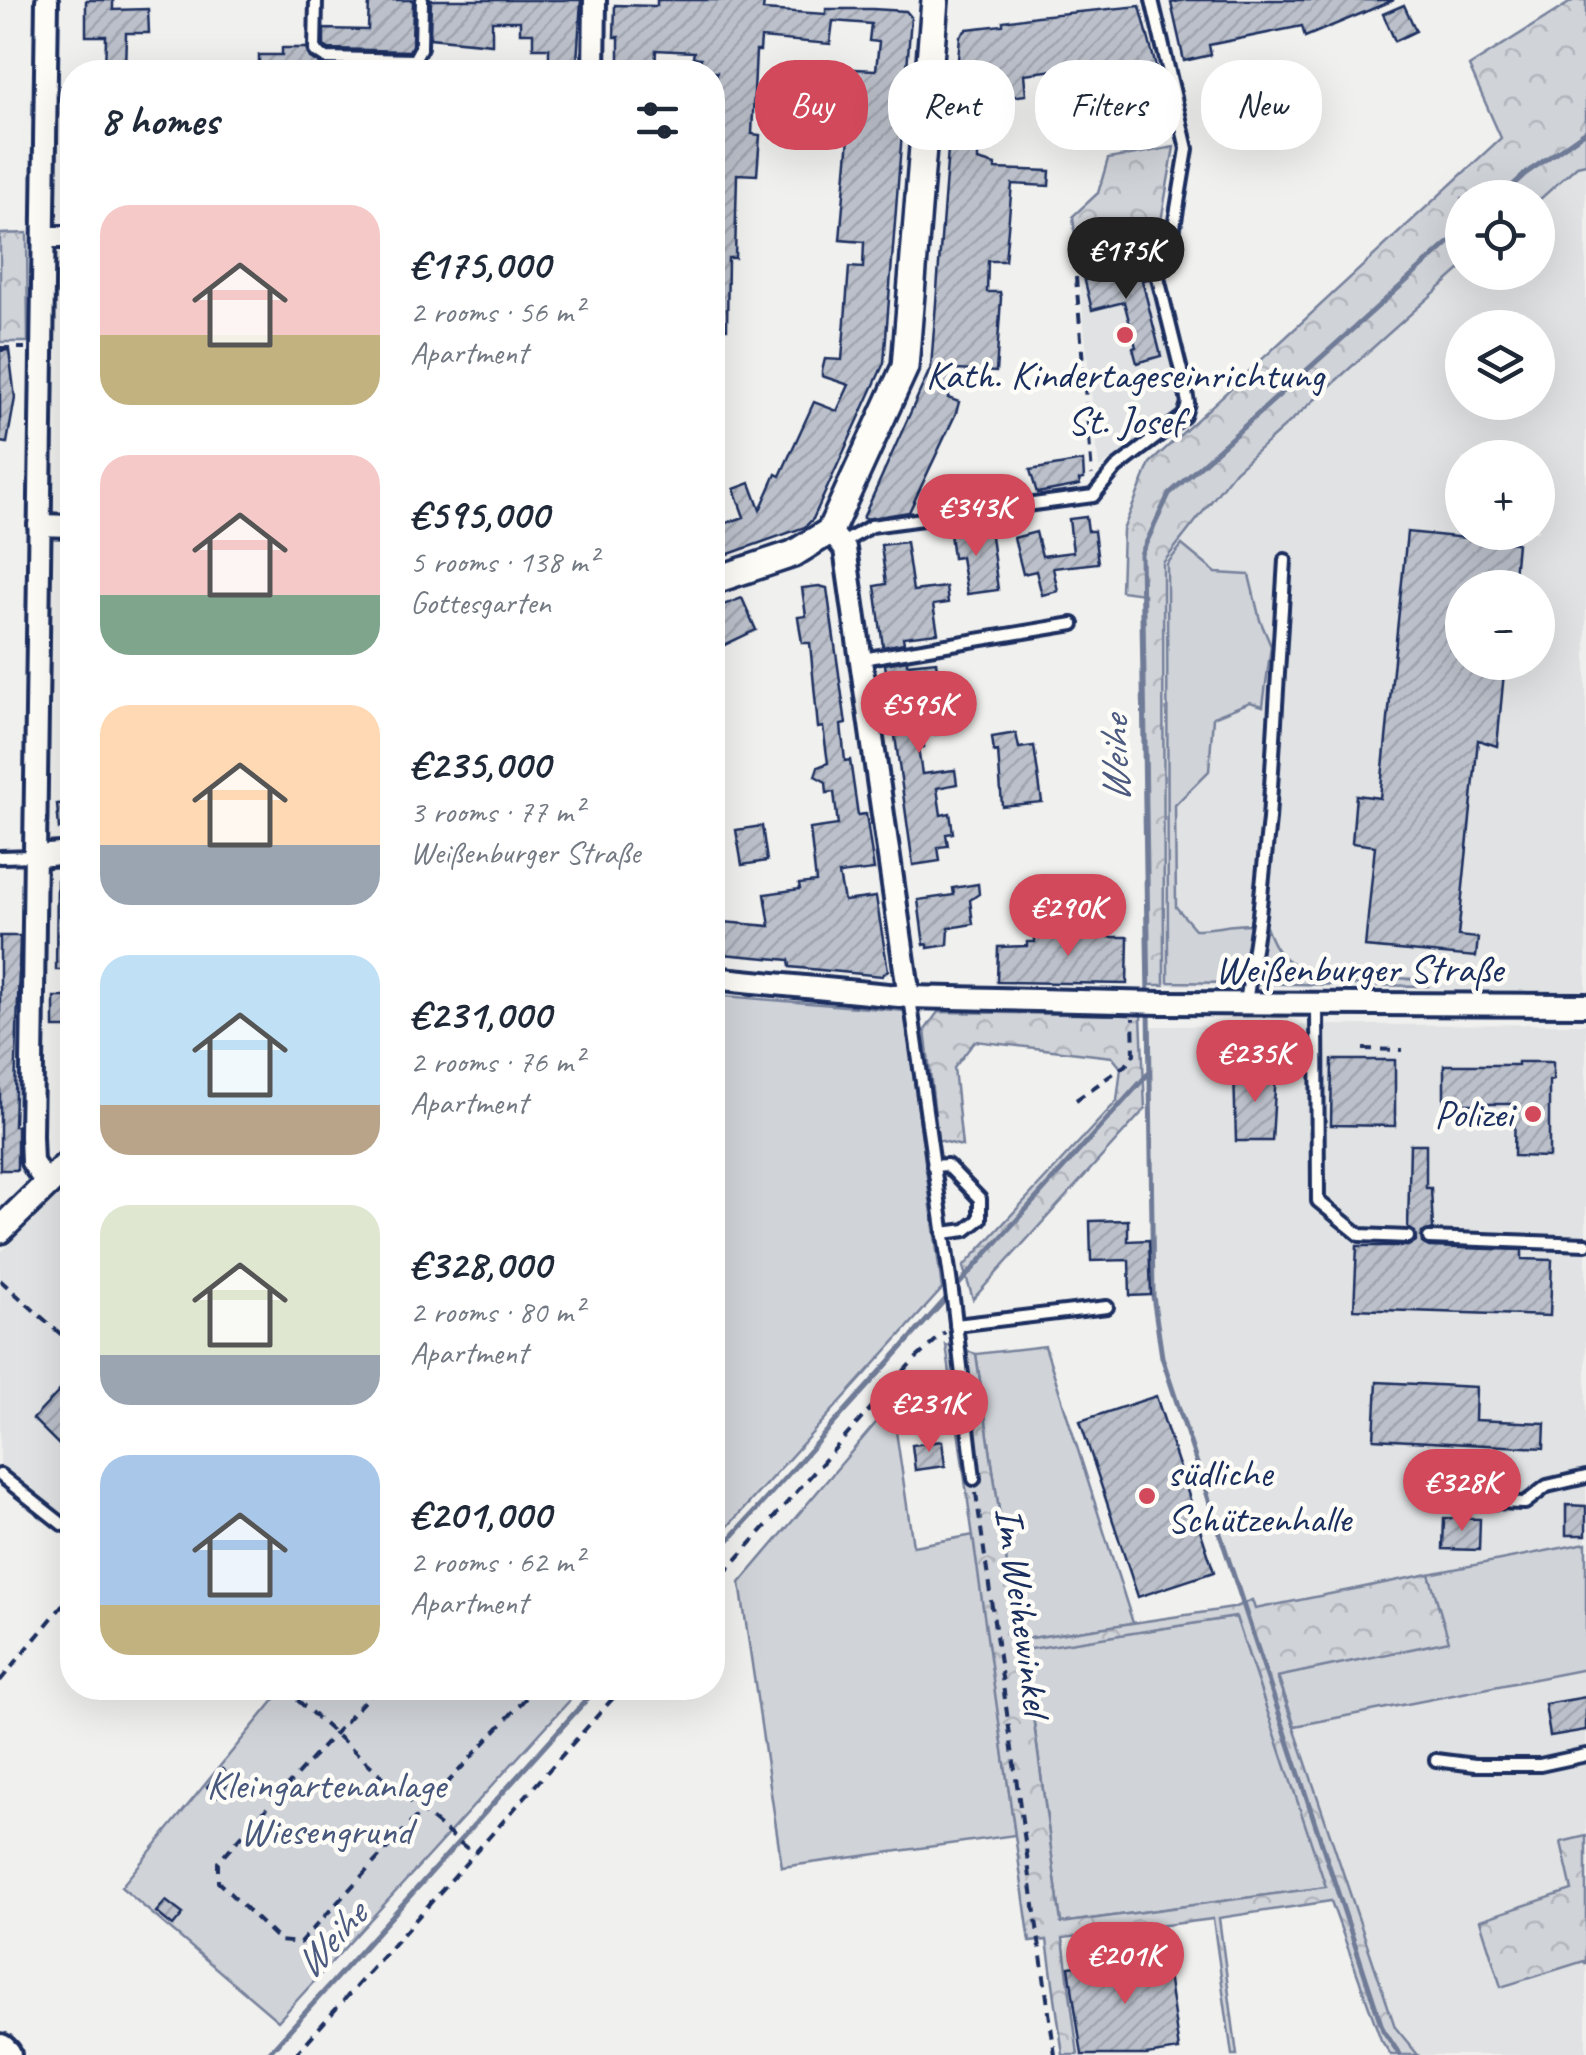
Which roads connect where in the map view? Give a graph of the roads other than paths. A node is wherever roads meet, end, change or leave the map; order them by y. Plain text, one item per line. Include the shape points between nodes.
1 (48, 0) edge
2 (316, 0) edge
3 (422, 0) edge
4 (595, 0) edge
5 (936, 0) edge
6 (1152, 0) edge
7 (594, 60) edge
8 (46, 236) junction
9 (60, 237) edge
10 (40, 525) junction
11 (60, 526) edge
12 (836, 538) junction
13 (1285, 560) dead end
14 (725, 577) edge
15 (1073, 624) dead end
16 (862, 659) junction
17 (60, 855) edge
18 (36, 856) junction
19 (0, 857) edge
20 (725, 979) edge
21 (909, 997) junction
22 (1246, 1003) junction
23 (1318, 1004) junction
24 (1586, 1005) edge
25 (933, 1166) junction
26 (60, 1173) edge
27 (48, 1186) junction
28 (0, 1230) edge
29 (943, 1232) junction
30 (1408, 1237) dead end
31 (1428, 1238) dead end
32 (1586, 1244) edge
33 (1107, 1307) dead end
34 (956, 1325) junction
35 (0, 1475) edge
36 (1586, 1477) edge
37 (974, 1479) road end
38 (1430, 1500) dead end
39 (60, 1522) edge
40 (1586, 1754) edge
41 (1436, 1760) dead end

1 - 8 street
2 - 3 lane via 318,55 414,60 421,47
4 - 7 street
5 - 12 street via 905,367
6 - 12 lane via 1186,150 1170,251 1157,274 1188,403 1184,416 1116,468 1093,496 870,526
8 - 9 street
8 - 10 street
10 - 11 street
10 - 18 street
12 - 14 street
12 - 16 street via 845,549
13 - 22 lane via 1269,819
15 - 16 lane
16 - 21 street
17 - 18 street
18 - 19 lane
18 - 27 street via 32,1154
20 - 21 street, Weißenburger Straße
21 - 22 street, Weißenburger Straße
21 - 25 lane, Im Weihewinkel
22 - 23 street, Weißenburger Straße
23 - 24 street, Weißenburger Straße
23 - 30 lane via 1318,1202 1360,1235
25 - 29 lane, Im Weihewinkel
25 - 29 lane via 946,1165 980,1199 980,1219 966,1230
26 - 27 street
27 - 28 street
29 - 34 lane, Im Weihewinkel
31 - 32 lane
33 - 34 lane
34 - 37 lane, Im Weihewinkel
35 - 39 lane
36 - 38 lane via 1547,1486 1525,1503
40 - 41 lane via 1540,1766

